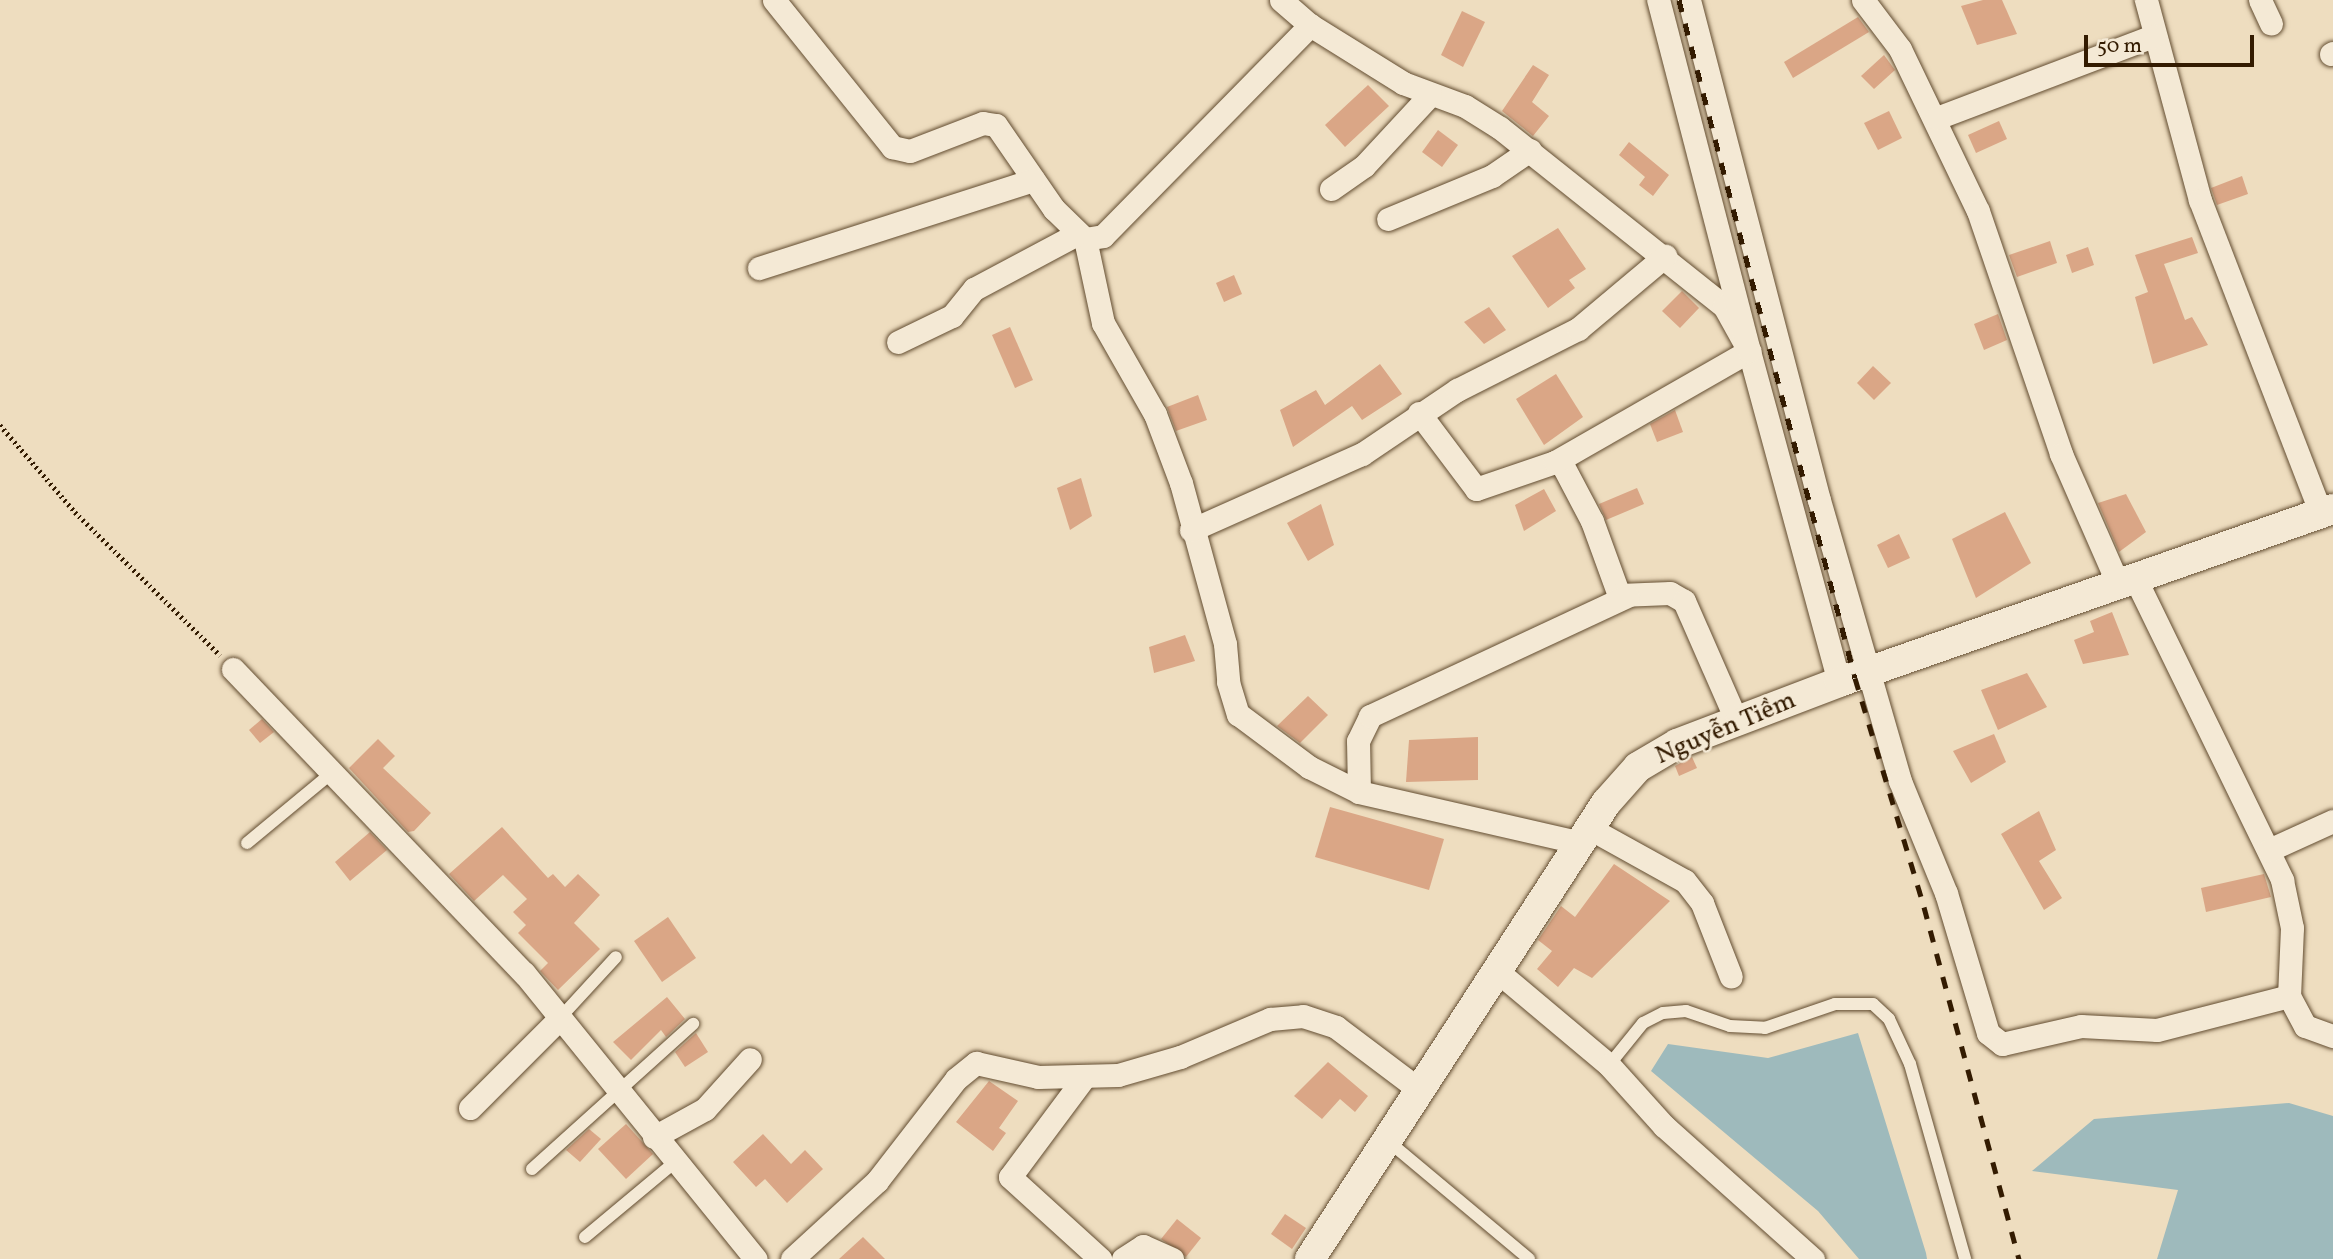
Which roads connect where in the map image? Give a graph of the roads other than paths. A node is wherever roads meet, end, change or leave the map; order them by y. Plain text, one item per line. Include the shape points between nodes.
1 (773, 0) edge
2 (1281, 0) edge
3 (1658, 0) edge
4 (1689, 0) edge
5 (1863, 0) edge
6 (2146, 0) edge
7 (2260, 0) edge
8 (2271, 24) dead end
9 (1310, 25) junction
10 (2155, 35) junction
11 (1430, 95) junction
12 (1937, 118) junction
13 (1530, 150) junction
14 (1033, 180) junction
15 (1331, 189) dead end
16 (1388, 219) dead end
17 (1080, 237) junction
18 (1665, 257) junction
19 (760, 268) dead end
20 (898, 342) dead end
21 (1749, 351) junction
22 (1419, 413) junction
23 (1555, 462) junction
24 (2327, 511) edge
25 (1191, 530) junction
26 (2127, 583) junction
27 (1627, 596) junction
28 (233, 669) road end
29 (1869, 674) junction
30 (1839, 682) junction
31 (1737, 722) junction
32 (334, 771) junction
33 (1359, 792) junction
34 (2333, 821) edge
35 (1587, 836) junction
36 (247, 842) dead end
37 (2269, 850) junction
38 (616, 957) dead end
39 (1497, 971) junction
40 (1731, 977) dead end
41 (2288, 996) junction
42 (559, 1019) junction
43 (693, 1024) dead end
44 (2333, 1036) edge
45 (750, 1059) dead end
46 (1609, 1065) junction
47 (1083, 1079) junction
48 (616, 1088) junction
49 (1421, 1091) junction
50 (470, 1108) dead end
51 (654, 1137) junction
52 (1388, 1141) junction
53 (675, 1161) junction
54 (532, 1169) dead end
55 (585, 1237) dead end
56 (756, 1259) edge
57 (792, 1259) edge
58 (1100, 1259) edge
59 (1123, 1259) edge
60 (1172, 1259) edge
61 (1310, 1259) edge
62 (1529, 1259) edge
63 (1813, 1259) edge
64 (1965, 1259) edge

1 - 14 street via 892,147 910,151 991,123 1003,131
2 - 9 street
3 - 21 street
4 - 29 street
5 - 12 street via 1891,34
6 - 10 street
7 - 8 street
9 - 11 street
9 - 17 street via 1103,236
10 - 12 street
10 - 24 street via 2200,200
11 - 13 street via 1465,106
11 - 15 street via 1364,166
12 - 26 street via 1978,211 2061,454
13 - 16 street via 1492,176
13 - 18 street
14 - 17 street
14 - 19 street
17 - 20 street via 974,289 952,316
17 - 25 street via 1103,323 1155,414
18 - 21 street via 1724,306
18 - 22 street via 1578,329
21 - 23 street
21 - 30 street
22 - 23 street via 1476,489
22 - 25 street via 1362,454
23 - 27 street via 1575,485 1613,586
24 - 26 street, Nguyễn Tiềm
25 - 33 street via 1225,644 1228,682 1238,714 1309,767
26 - 29 street, Nguyễn Tiềm
26 - 37 street
27 - 31 street via 1670,593 1684,601
27 - 33 street via 1370,716 1358,741
28 - 32 street
29 - 30 street, Nguyễn Tiềm
29 - 41 street via 1900,781 1946,893 1982,1017 1995,1041 2107,1023 2157,1030
30 - 31 street, Nguyễn Tiềm
31 - 35 street, Nguyễn Tiềm via 1660,752 1639,767
32 - 36 lane
32 - 42 street via 492,937
33 - 35 street
34 - 37 street
35 - 39 street, Nguyễn Tiềm
35 - 40 street via 1685,881 1702,903
37 - 41 street via 2292,928
38 - 42 lane
39 - 46 street
39 - 49 street, Nguyễn Tiềm
41 - 44 street via 2305,1026
42 - 48 street
42 - 50 street
43 - 48 lane
45 - 51 street via 705,1109
46 - 63 street via 1664,1126
46 - 64 lane via 1643,1023 1662,1013 1686,1011 1730,1026 1765,1028 1835,1004 1873,1004 1889,1020 1910,1064
47 - 49 street via 1156,1066 1270,1019 1293,1015 1336,1027
47 - 57 street via 1038,1077 984,1063 968,1067 877,1181
47 - 58 street via 1010,1177
48 - 51 street
48 - 54 lane
49 - 52 street, Nguyễn Tiềm
51 - 53 street
52 - 61 street, Nguyễn Tiềm
52 - 62 lane
53 - 55 lane
53 - 56 street
59 - 60 street via 1143,1246

